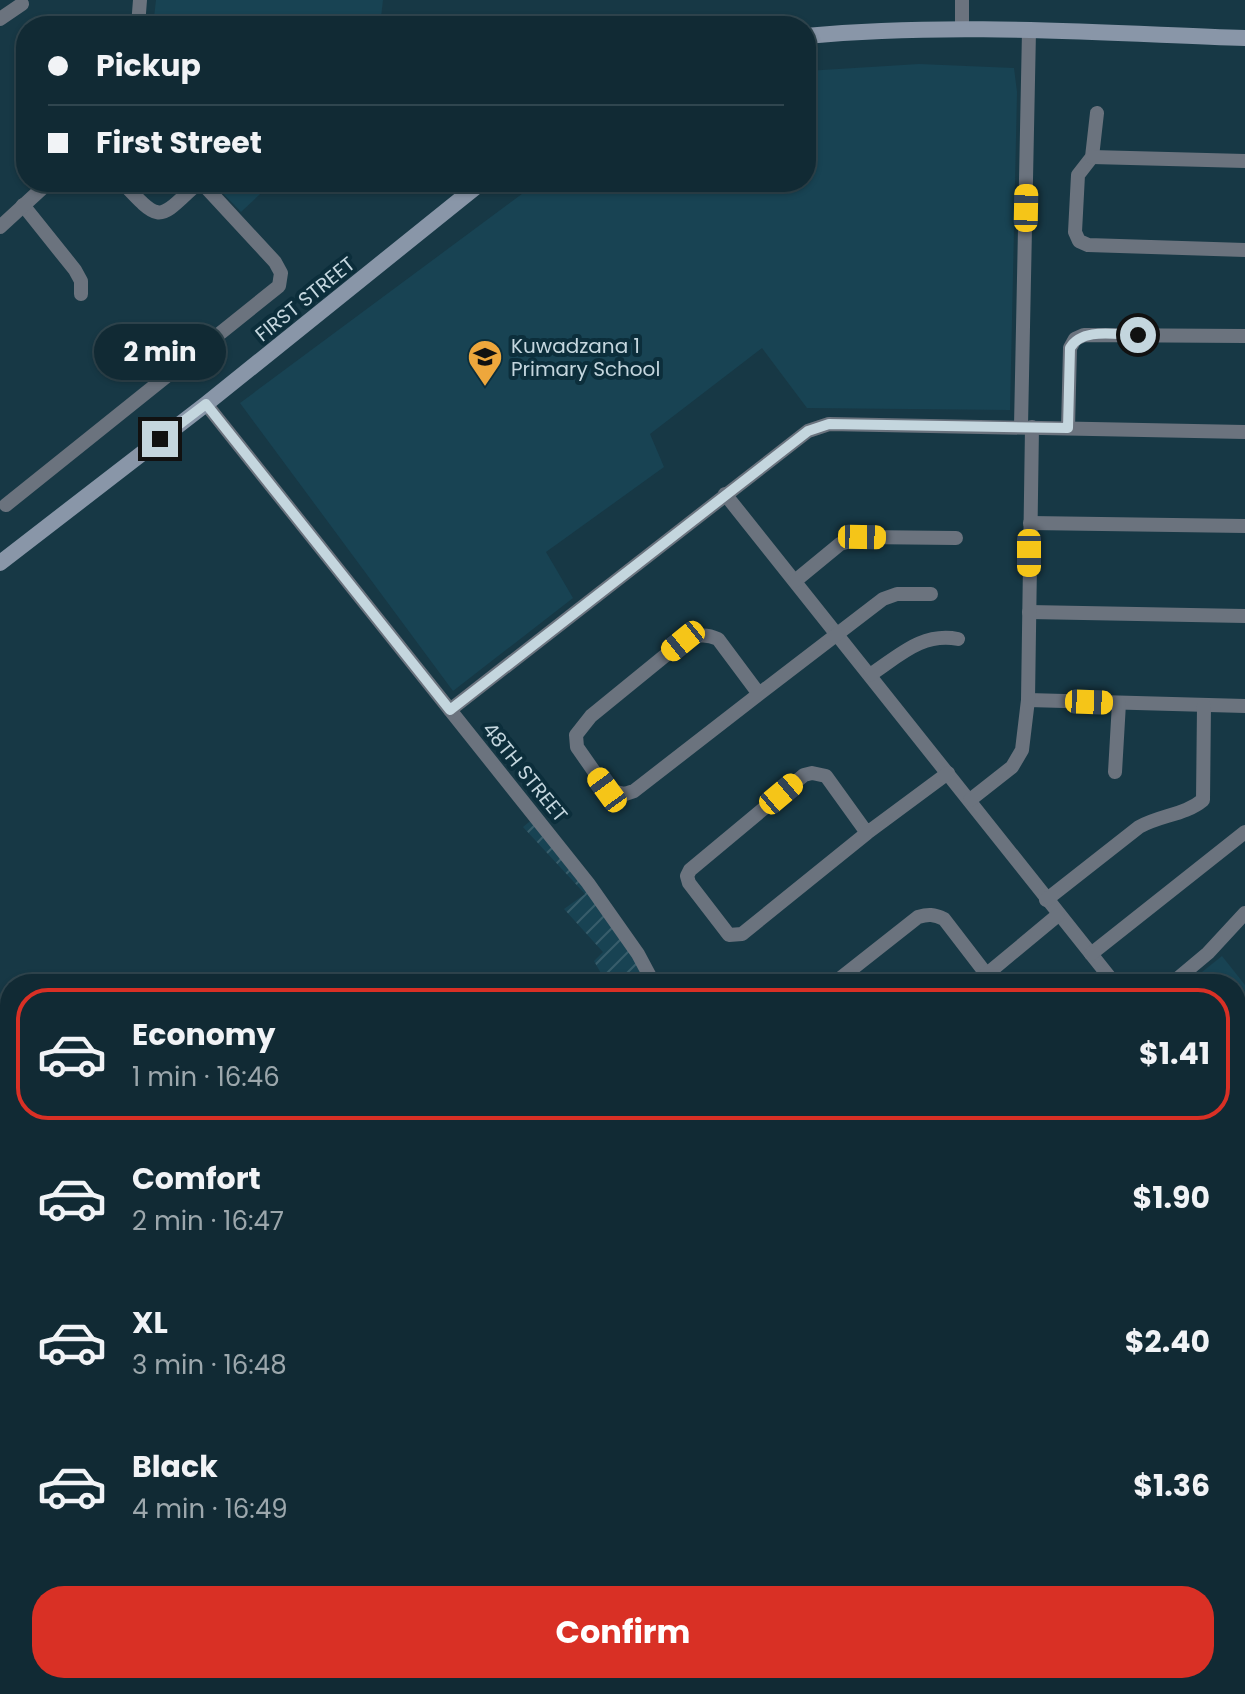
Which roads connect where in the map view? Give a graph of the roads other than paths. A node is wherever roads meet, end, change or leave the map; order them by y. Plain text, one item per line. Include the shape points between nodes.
1 (962, 0) edge
2 (22, 4) dead end
3 (0, 19) edge
4 (962, 29) junction
5 (1029, 31) junction
6 (816, 35) edge
7 (1245, 38) edge
8 (1097, 113) dead end
9 (1092, 157) junction
10 (1245, 161) edge
11 (38, 192) edge
12 (131, 192) edge
13 (189, 192) edge
14 (209, 192) edge
15 (470, 192) edge
16 (23, 205) junction
17 (0, 227) edge
18 (1245, 250) edge
19 (81, 294) dead end
20 (1245, 336) edge
21 (206, 404) junction
22 (1026, 427) junction
23 (1068, 428) junction
24 (1245, 432) edge
25 (725, 494) junction
26 (6, 505) dead end
27 (1030, 523) junction
28 (1245, 526) edge
29 (956, 538) dead end
30 (0, 563) edge
31 (795, 581) junction
32 (931, 594) dead end
33 (1029, 612) junction
34 (1245, 616) edge
35 (837, 633) junction
36 (958, 639) dead end
37 (870, 675) junction
38 (759, 694) junction
39 (1028, 700) junction
40 (1119, 703) junction
41 (1204, 706) junction
42 (1245, 706) edge
43 (450, 710) junction
44 (1115, 772) dead end
45 (948, 773) junction
46 (970, 800) junction
47 (1245, 832) edge
48 (867, 833) junction
49 (1046, 900) junction
50 (1245, 913) edge
51 (1058, 915) junction
52 (1091, 954) junction
53 (649, 974) edge
54 (846, 974) edge
55 (978, 974) edge
56 (987, 974) edge
57 (1106, 974) edge
58 (1183, 974) edge

1 - 4 street
2 - 3 street
4 - 5 street
4 - 6 street
5 - 7 street
5 - 22 street
8 - 9 street
9 - 10 street
9 - 18 street via 1078,175 1079,241
11 - 16 street
12 - 13 street via 157,215
14 - 26 street via 275,262 281,273 279,286
15 - 21 street, FIRST STREET
16 - 17 street
16 - 19 street via 75,270
20 - 23 street via 1075,339 1070,348
21 - 30 street, FIRST STREET
21 - 43 street, 48TH STREET
22 - 23 street
22 - 25 street via 829,424 808,431
22 - 27 street
23 - 24 street
25 - 31 street
25 - 43 street
27 - 28 street
27 - 33 street
29 - 31 street via 850,539
31 - 35 street
32 - 35 street via 890,595
33 - 34 street
33 - 39 street
35 - 37 street
35 - 38 street
36 - 37 street via 924,640
37 - 45 street
38 - 38 street via 625,794 607,790 577,747 576,735 591,716 695,636 718,639
39 - 40 street
39 - 46 street via 1018,759
40 - 41 street
40 - 44 street
41 - 42 street
41 - 49 street via 1203,800 1139,827
43 - 53 street, 48TH STREET via 588,883
45 - 46 street
45 - 48 street
46 - 49 street
47 - 52 street
48 - 48 street via 735,936 729,935 687,876 812,773 826,776
49 - 51 street
50 - 58 street
51 - 52 street
51 - 56 street
52 - 57 street
54 - 55 street via 926,914 944,919

